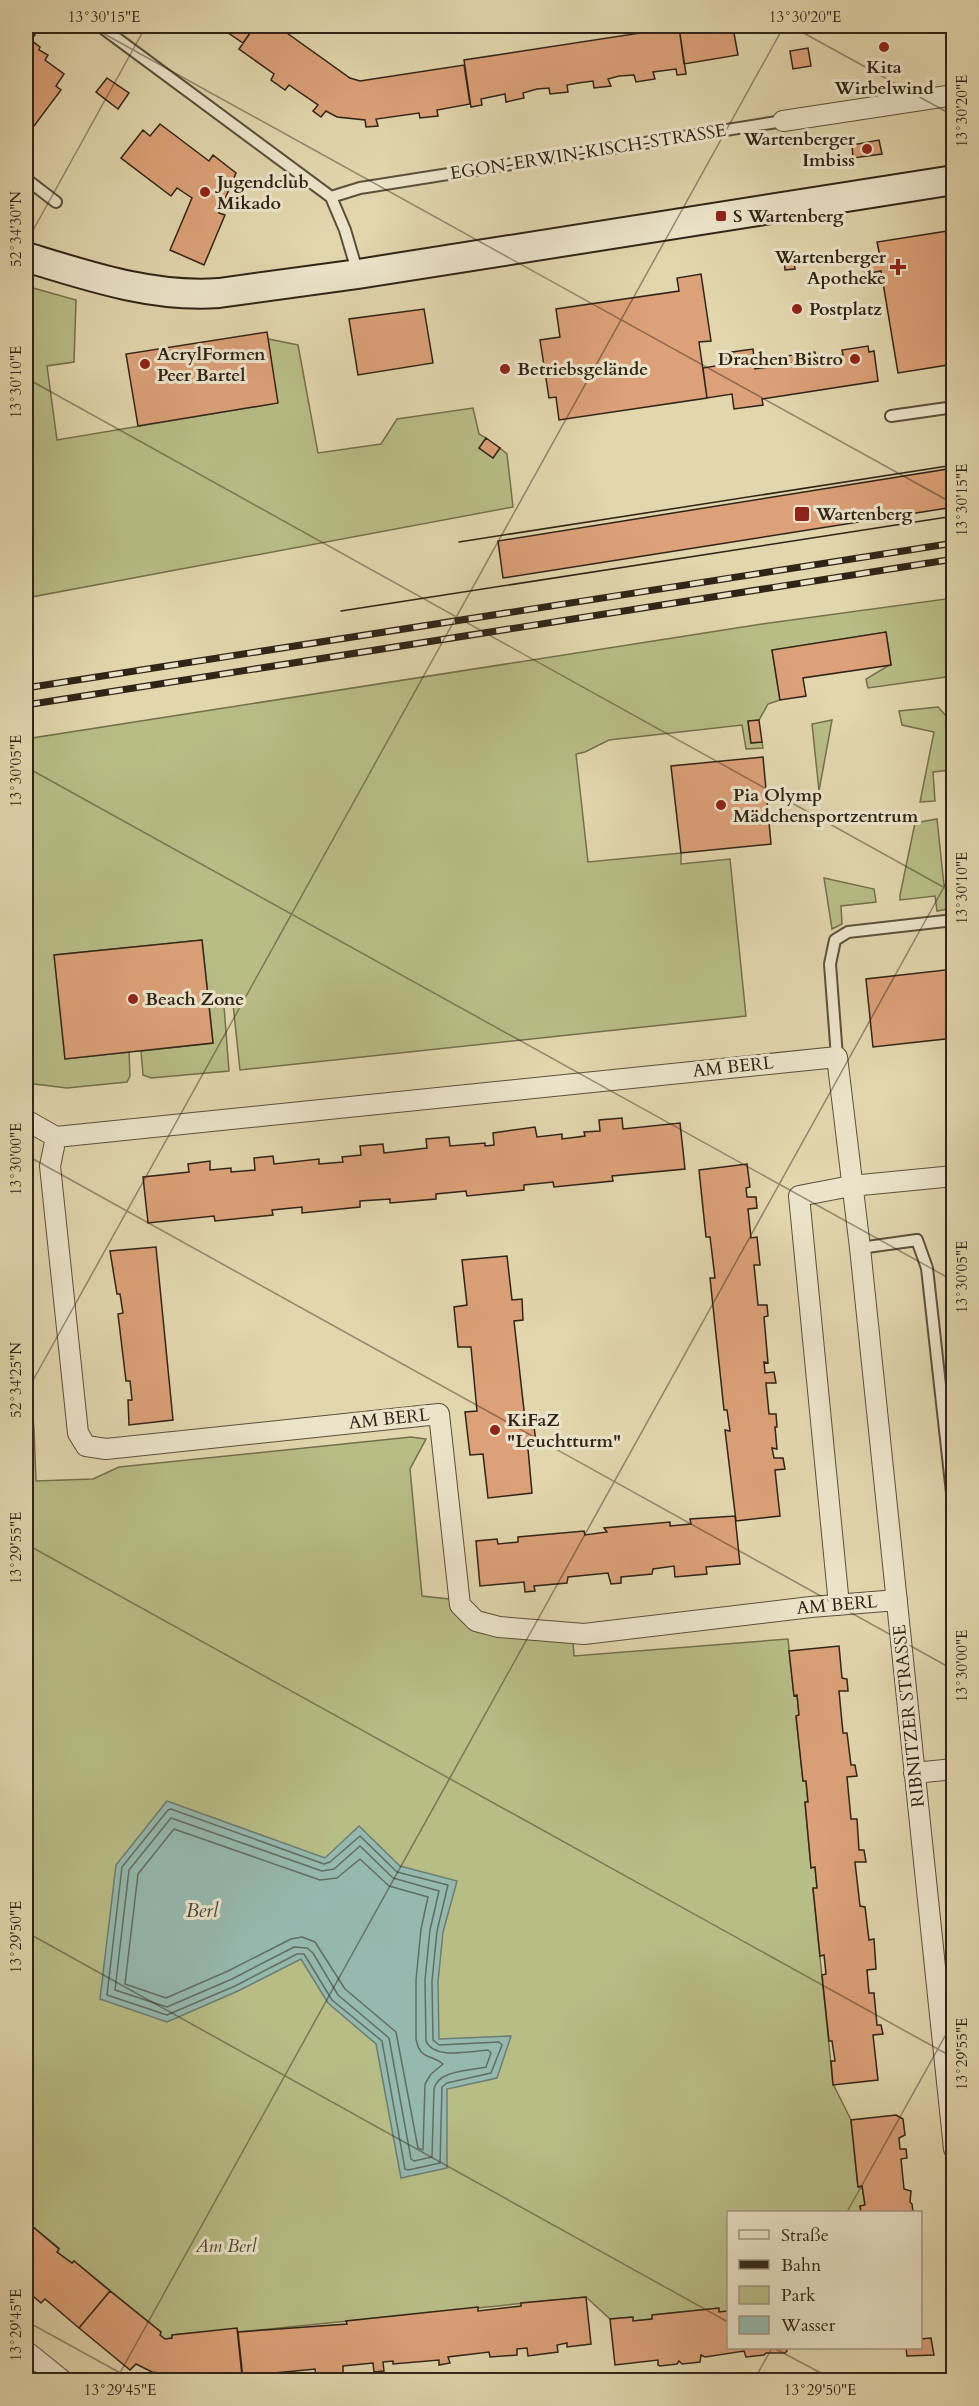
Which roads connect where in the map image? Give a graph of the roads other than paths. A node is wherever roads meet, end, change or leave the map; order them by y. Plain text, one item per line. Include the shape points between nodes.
1 (100, 26) edge
2 (954, 95) edge
3 (783, 121) joint
4 (26, 179) edge
5 (954, 180) edge
6 (331, 197) junction
7 (56, 202) dead end
8 (26, 258) edge
9 (358, 274) junction
10 (954, 407) edge
11 (891, 416) dead end
12 (954, 920) edge
13 (837, 1057) junction
14 (26, 1120) edge
15 (56, 1137) junction
16 (954, 1176) edge
17 (851, 1186) junction
18 (860, 1248) junction
19 (954, 1511) edge
20 (897, 1600) junction
21 (838, 1605) junction
22 (954, 1769) edge
23 (914, 1773) junction
24 (954, 2149) edge
25 (26, 2351) edge
26 (62, 2380) edge

1 - 6 lane
2 - 3 street, EGON-ERWIN-KISCH-STRASSE
3 - 6 lane, EGON-ERWIN-KISCH-STRASSE via 360,188
4 - 7 lane
5 - 9 street
6 - 9 lane
8 - 9 street via 160,292 199,294
10 - 11 lane
12 - 13 lane via 848,932 835,940 830,964
13 - 15 street, AM BERL
13 - 17 street, RIBNITZER STRASSE
14 - 15 street
15 - 21 street, AM BERL via 50,1167 78,1433 86,1446 106,1449 439,1414 460,1605 476,1621 499,1627 584,1634
16 - 17 street
17 - 18 street, RIBNITZER STRASSE
17 - 21 street via 799,1196
18 - 19 lane via 917,1240 927,1268
18 - 20 street, RIBNITZER STRASSE
20 - 21 street, AM BERL
20 - 23 street, RIBNITZER STRASSE
22 - 23 street
23 - 24 street, RIBNITZER STRASSE
25 - 26 street

